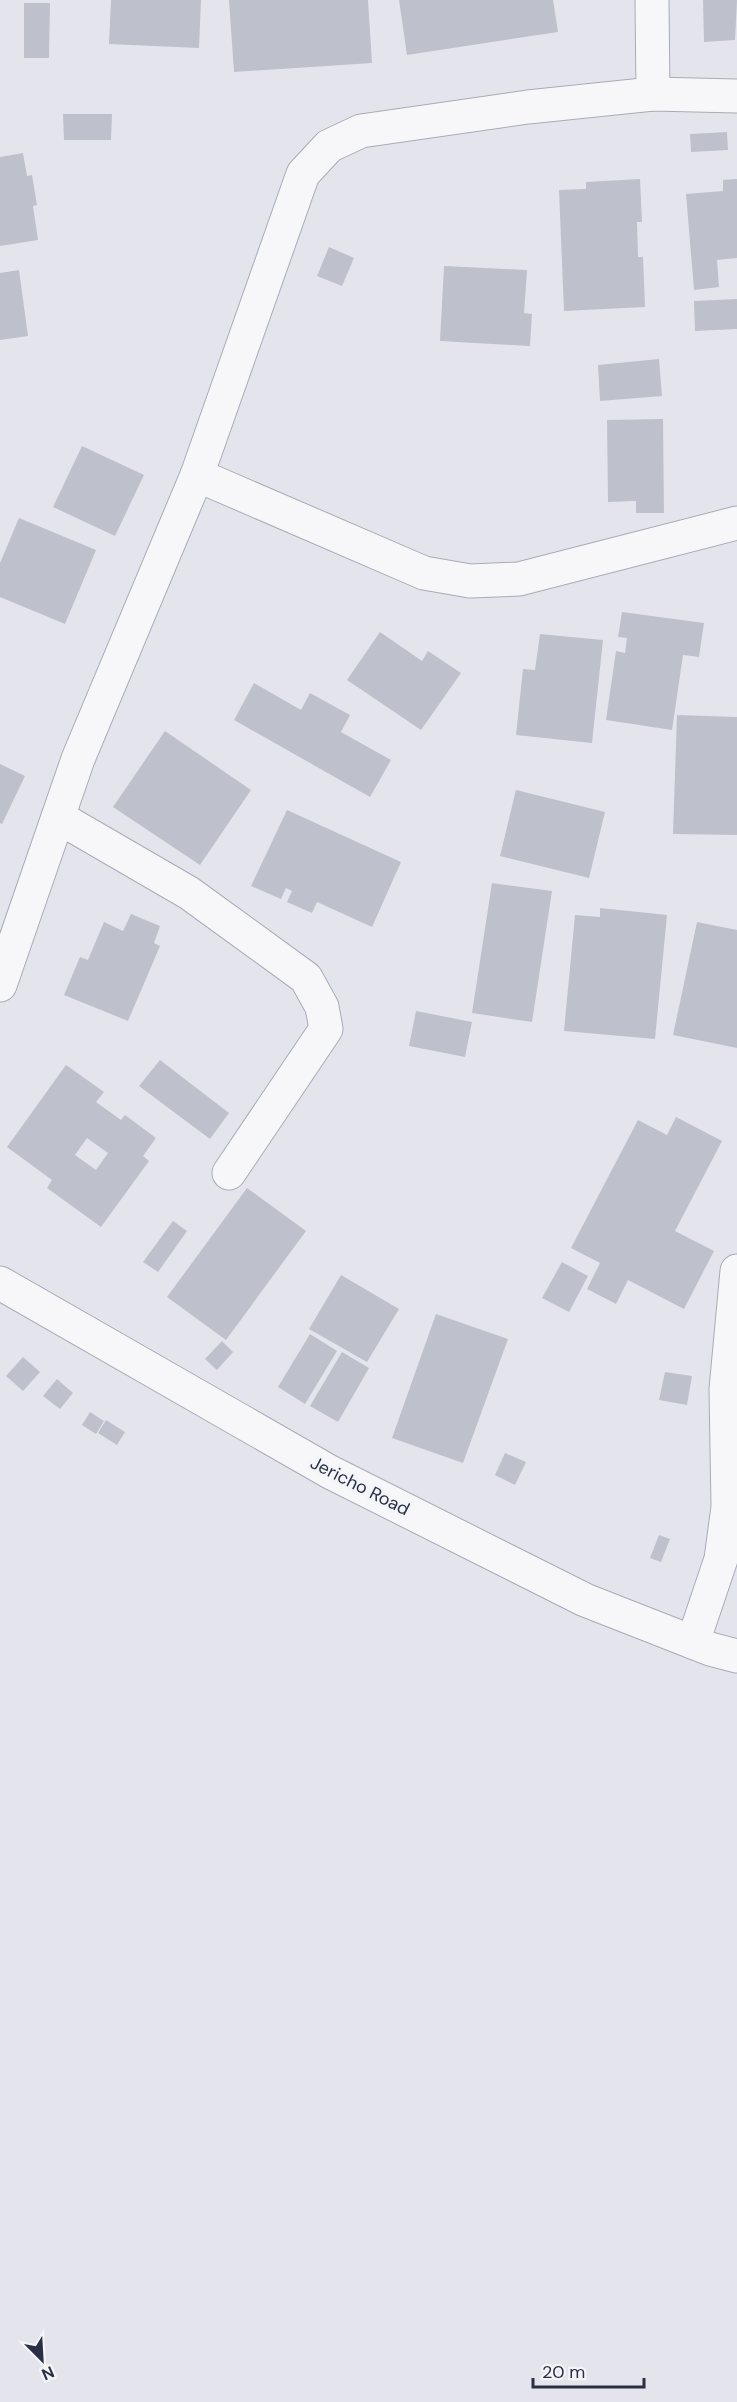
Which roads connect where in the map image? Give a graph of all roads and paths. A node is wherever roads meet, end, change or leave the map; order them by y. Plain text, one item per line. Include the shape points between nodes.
1 (652, 0) edge
2 (653, 94) junction
3 (737, 96) edge
4 (197, 475) junction
5 (737, 523) edge
6 (58, 817) junction
7 (0, 985) edge
8 (229, 1173) dead end
9 (737, 1271) edge
10 (0, 1283) edge
11 (734, 1328) edge
12 (693, 1642) junction
13 (737, 1656) edge

1 - 2 street
2 - 3 street
2 - 4 street via 361,131 329,146 303,174
4 - 5 street via 424,573 470,581 519,579
4 - 6 street via 78,759
6 - 7 street
6 - 8 street via 189,893 306,978 322,1007 326,1029
9 - 11 street
10 - 12 street, Jericho Road via 330,1472 585,1600
11 - 12 street via 726,1389 728,1507 721,1559
12 - 13 street, Jericho Road

